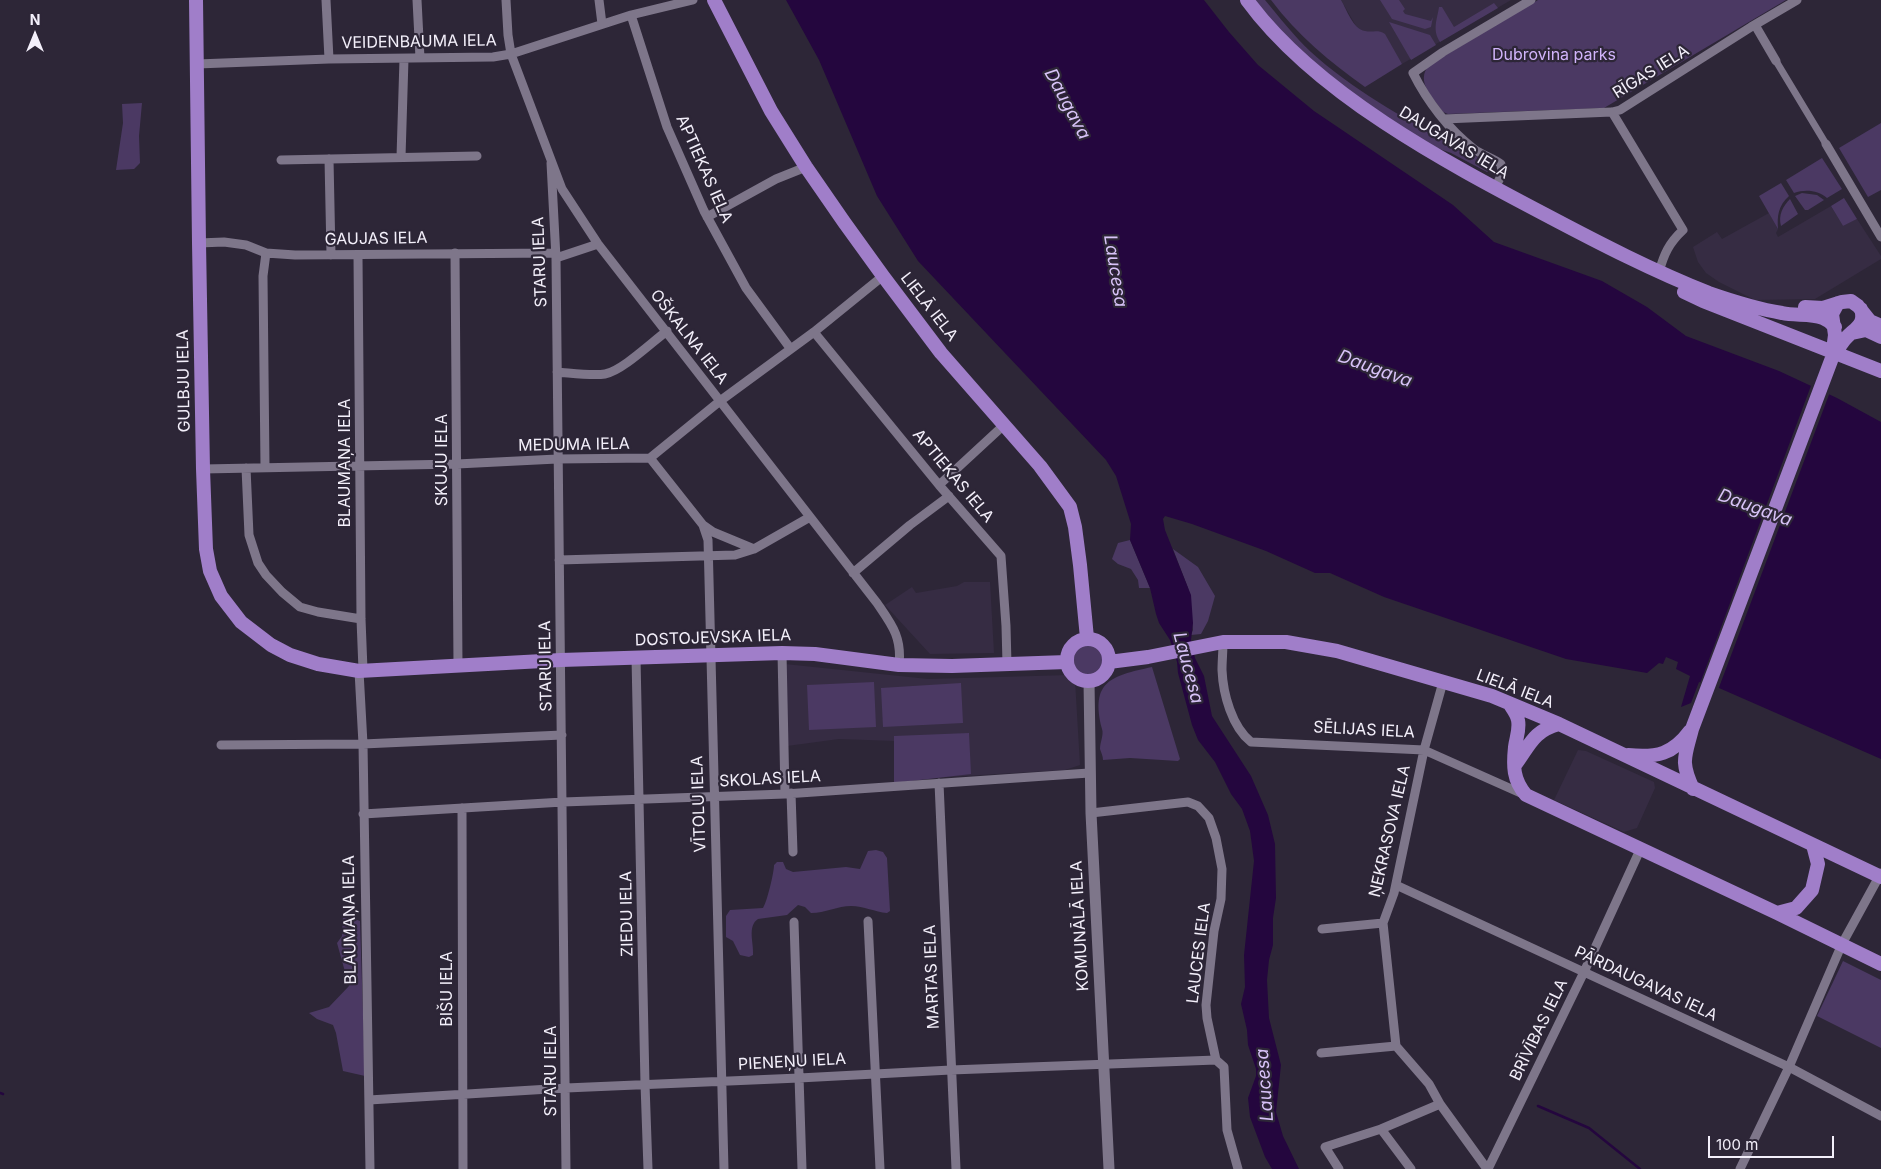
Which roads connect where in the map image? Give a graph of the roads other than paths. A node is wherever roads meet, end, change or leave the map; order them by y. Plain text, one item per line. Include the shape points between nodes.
1 (196, 0) edge
2 (326, 0) edge
3 (417, 0) edge
4 (506, 0) edge
5 (599, 0) edge
6 (693, 0) edge
7 (714, 0) edge
8 (1247, 0) edge
9 (1531, 0) edge
10 (1797, 0) edge
11 (632, 15) junction
12 (602, 24) junction
13 (1755, 24) junction
14 (511, 54) junction
15 (420, 58) junction
16 (329, 59) junction
17 (404, 59) junction
18 (1776, 60) joint
19 (197, 64) junction
20 (1612, 112) junction
21 (1444, 119) junction
22 (1826, 144) joint
23 (401, 156) junction
24 (477, 156) dead end
25 (329, 159) junction
26 (281, 160) dead end
27 (551, 163) junction
28 (806, 167) junction
29 (1495, 188) junction
30 (707, 217) junction
31 (1881, 237) edge
32 (199, 243) junction
33 (598, 244) junction
34 (266, 252) junction
35 (455, 253) junction
36 (331, 255) junction
37 (556, 255) junction
38 (358, 256) junction
39 (1664, 275) junction
40 (883, 276) junction
41 (1838, 304) junction
42 (1762, 308) junction
43 (1861, 309) junction
44 (1881, 326) edge
45 (1835, 327) junction
46 (666, 331) junction
47 (814, 332) junction
48 (1852, 333) junction
49 (1881, 337) edge
50 (790, 348) junction
51 (1836, 350) junction
52 (1881, 371) edge
53 (557, 372) junction
54 (720, 401) junction
55 (1004, 425) junction
56 (650, 458) junction
57 (557, 459) junction
58 (457, 464) junction
59 (360, 466) junction
60 (265, 467) junction
61 (246, 468) junction
62 (203, 469) junction
63 (939, 485) junction
64 (949, 496) junction
65 (810, 517) junction
66 (702, 525) junction
67 (754, 549) junction
68 (708, 557) junction
69 (559, 560) junction
70 (853, 573) junction
71 (361, 619) junction
72 (1087, 638) junction
73 (1223, 642) junction
74 (782, 653) junction
75 (710, 655) junction
76 (636, 658) junction
77 (561, 660) junction
78 (1067, 662) junction
79 (1110, 662) junction
80 (1007, 664) junction
81 (899, 665) junction
82 (458, 666) junction
83 (361, 670) junction
84 (1089, 681) junction
85 (1443, 682) junction
86 (1509, 702) junction
87 (1559, 724) junction
88 (1692, 729) junction
89 (562, 735) junction
90 (363, 744) junction
91 (221, 745) dead end
92 (1424, 750) junction
93 (1620, 754) junction
94 (1515, 765) junction
95 (1089, 773) junction
96 (940, 783) junction
97 (1693, 789) junction
98 (788, 793) junction
99 (1526, 796) junction
100 (714, 797) junction
101 (640, 799) junction
102 (563, 802) junction
103 (462, 808) junction
104 (1090, 813) junction
105 (363, 814) junction
106 (1813, 845) junction
107 (1640, 850) junction
108 (793, 852) dead end
109 (1880, 875) edge
110 (1396, 885) junction
111 (1777, 913) junction
112 (868, 921) dead end
113 (794, 922) dead end
114 (1383, 923) junction
115 (1322, 929) dead end
116 (1842, 944) junction
117 (1881, 964) edge
118 (1584, 972) junction
119 (1396, 1046) junction
120 (1321, 1053) dead end
121 (1216, 1060) junction
122 (1103, 1064) junction
123 (1789, 1067) junction
124 (951, 1070) junction
125 (876, 1073) junction
126 (799, 1078) junction
127 (721, 1080) junction
128 (645, 1084) junction
129 (566, 1088) junction
130 (462, 1094) junction
131 (369, 1100) junction
132 (1440, 1104) junction
133 (1881, 1116) edge
134 (1381, 1129) junction
135 (370, 1169) edge
136 (464, 1169) edge
137 (566, 1169) edge
138 (648, 1169) edge
139 (724, 1169) edge
140 (802, 1169) edge
141 (880, 1169) edge
142 (956, 1169) edge
143 (1109, 1169) edge
144 (1238, 1169) edge
145 (1339, 1169) edge
146 (1410, 1169) edge
147 (1488, 1169) edge
148 (1740, 1169) edge

1 - 19 main road, GULBJU IELA
2 - 16 street
3 - 15 street
4 - 14 street, OŠKALNA IELA
5 - 12 street
6 - 11 street, VEIDENBAUMA IELA
7 - 28 main road, LIELĀ IELA via 771,112
8 - 29 main road, DAUGAVAS IELA via 1278,37 1344,94 1426,148
9 - 21 street via 1413,73
10 - 13 street, RĪGAS IELA
11 - 12 street, VEIDENBAUMA IELA
11 - 30 street, APTIEKAS IELA via 667,127
12 - 14 street, VEIDENBAUMA IELA
13 - 18 street
13 - 20 street, RĪGAS IELA
14 - 15 street, VEIDENBAUMA IELA
14 - 27 street, OŠKALNA IELA
15 - 17 street, VEIDENBAUMA IELA
16 - 17 street, VEIDENBAUMA IELA
16 - 19 street, VEIDENBAUMA IELA
17 - 23 street
18 - 22 street
19 - 32 main road, GULBJU IELA
20 - 21 street, RĪGAS IELA
20 - 39 street via 1682,230 1665,251
21 - 29 street via 1465,142 1501,164 1502,174
22 - 31 street
23 - 24 street
23 - 25 street
25 - 26 street
25 - 36 street
27 - 33 street, OŠKALNA IELA via 570,203
27 - 37 street, STARU IELA
28 - 30 street
28 - 40 main road, LIELĀ IELA
29 - 39 main road, DAUGAVAS IELA
30 - 50 street, APTIEKAS IELA via 746,288
32 - 34 street, GAUJAS IELA via 224,242
32 - 62 main road, GULBJU IELA
33 - 37 street, GAUJAS IELA
33 - 46 street, OŠKALNA IELA
34 - 36 street, GAUJAS IELA
34 - 60 street via 262,276
35 - 37 street, GAUJAS IELA
35 - 38 street, GAUJAS IELA
35 - 58 street, SKUJU IELA
36 - 38 street, GAUJAS IELA
37 - 53 street, STARU IELA
38 - 59 street, BLAUMAŅA IELA
39 - 42 main road, DAUGAVAS IELA via 1733,302
39 - 52 main road, DAUGAVAS IELA via 1675,288 1703,301
40 - 47 street, MEDUMA IELA
40 - 55 main road, LIELĀ IELA via 941,353
41 - 42 main road, DAUGAVAS IELA via 1823,308
41 - 43 main road, DAUGAVAS IELA via 1851,301
41 - 45 main road via 1832,314
42 - 45 main road, DAUGAVAS IELA via 1822,317
43 - 44 main road, DAUGAVAS IELA via 1870,320
43 - 48 main road via 1862,322
45 - 51 main road
46 - 53 street via 613,371 605,374
46 - 54 street, OŠKALNA IELA
47 - 50 street, MEDUMA IELA
47 - 63 street, APTIEKAS IELA
48 - 49 main road via 1866,330
48 - 51 main road
50 - 54 street, MEDUMA IELA
51 - 88 main road
53 - 57 street, STARU IELA
54 - 56 street, MEDUMA IELA
54 - 65 street, OŠKALNA IELA
55 - 63 street
55 - 72 main road, LIELĀ IELA via 1070,507
56 - 57 street, MEDUMA IELA
56 - 66 street, VĪTOLU IELA
57 - 58 street, MEDUMA IELA
57 - 69 street, STARU IELA
58 - 59 street, MEDUMA IELA
58 - 82 street, SKUJU IELA
59 - 60 street, MEDUMA IELA
59 - 71 street, BLAUMAŅA IELA
60 - 61 street, MEDUMA IELA
61 - 62 street, MEDUMA IELA
61 - 71 street via 249,535 258,563 266,575 300,607
62 - 83 main road, GULBJU IELA via 206,549 220,596 241,622 290,655 318,664
63 - 64 street, APTIEKAS IELA
64 - 70 street
64 - 80 street, APTIEKAS IELA via 1001,556
65 - 67 street
65 - 70 street, OŠKALNA IELA
66 - 67 street
66 - 68 street, VĪTOLU IELA via 708,540
67 - 68 street via 735,555
68 - 69 street
68 - 75 street, VĪTOLU IELA
69 - 77 street, STARU IELA
70 - 81 street, OŠKALNA IELA via 898,637
71 - 83 street, BLAUMAŅA IELA
72 - 78 main road via 1074,643
72 - 79 main road via 1106,648
73 - 79 main road, LIELĀ IELA
73 - 85 main road, LIELĀ IELA via 1267,642 1338,651
73 - 92 street, SĒLIJAS IELA via 1222,671 1228,698 1239,730 1251,742
74 - 75 main road, DOSTOJEVSKA IELA
74 - 81 main road, DOSTOJEVSKA IELA
74 - 98 street
75 - 76 main road, DOSTOJEVSKA IELA
75 - 100 street, VĪTOLU IELA
76 - 77 main road, DOSTOJEVSKA IELA
76 - 101 street, ZIEDU IELA
77 - 82 main road, DOSTOJEVSKA IELA
77 - 89 street, STARU IELA
78 - 80 main road, DOSTOJEVSKA IELA
78 - 84 main road via 1076,678
79 - 84 main road via 1105,673
80 - 81 main road, DOSTOJEVSKA IELA
82 - 83 main road, DOSTOJEVSKA IELA
83 - 90 street, BLAUMAŅA IELA
84 - 95 street, KOMUNĀLĀ IELA
85 - 86 main road, LIELĀ IELA
85 - 92 street, ŅEKRASOVA IELA
86 - 87 main road, LIELĀ IELA
86 - 94 main road via 1518,717
87 - 93 main road, LIELĀ IELA
87 - 94 main road via 1536,734
88 - 93 main road via 1670,752 1637,756
88 - 97 main road via 1684,769
89 - 90 street
89 - 102 street, STARU IELA
90 - 91 street
90 - 105 street, BLAUMAŅA IELA
92 - 99 street, SĒLIJAS IELA
92 - 110 street, ŅEKRASOVA IELA
93 - 97 main road, LIELĀ IELA
94 - 99 main road via 1517,785
95 - 96 street, SKOLAS IELA
95 - 104 street, KOMUNĀLĀ IELA
96 - 98 street, SKOLAS IELA
96 - 124 street, MARTAS IELA
97 - 106 main road, LIELĀ IELA
98 - 100 street, SKOLAS IELA
98 - 108 street
99 - 107 main road, SĒLIJAS IELA
100 - 101 street, SKOLAS IELA
100 - 127 street, VĪTOLU IELA
101 - 102 street, SKOLAS IELA
101 - 128 street, ZIEDU IELA
102 - 103 street, SKOLAS IELA
102 - 129 street, STARU IELA
103 - 105 street, SKOLAS IELA
103 - 130 street, BIŠU IELA
104 - 121 street, LAUCES IELA via 1188,802 1194,803 1209,818 1222,869 1221,899 1214,930 1206,1005
104 - 122 street, KOMUNĀLĀ IELA
105 - 131 street, BLAUMAŅA IELA
106 - 109 main road, LIELĀ IELA
106 - 111 main road via 1818,864 1812,890 1796,908
107 - 111 main road, SĒLIJAS IELA
107 - 118 street, BRĪVĪBAS IELA
109 - 116 street
110 - 114 street, ŅEKRASOVA IELA
110 - 118 street, PĀRDAUGAVAS IELA
111 - 116 main road, SĒLIJAS IELA
112 - 125 street
113 - 126 street
114 - 115 street
114 - 119 street, ŅEKRASOVA IELA
116 - 117 main road, SĒLIJAS IELA
116 - 123 street
118 - 123 street, PĀRDAUGAVAS IELA
118 - 147 street, BRĪVĪBAS IELA
119 - 120 street
119 - 132 street via 1430,1084
121 - 122 street, PIENEŅU IELA
121 - 144 street, LAUCES IELA via 1224,1067 1227,1130
122 - 124 street, PIENEŅU IELA
122 - 143 street, KOMUNĀLĀ IELA
123 - 133 street, PĀRDAUGAVAS IELA
123 - 148 street
124 - 125 street, PIENEŅU IELA
124 - 142 street, MARTAS IELA
125 - 126 street, PIENEŅU IELA
125 - 141 street
126 - 127 street, PIENEŅU IELA
126 - 140 street
127 - 128 street, PIENEŅU IELA
127 - 139 street, VĪTOLU IELA
128 - 129 street, PIENEŅU IELA
128 - 138 street, ZIEDU IELA
129 - 130 street, PIENEŅU IELA
129 - 137 street, STARU IELA
130 - 131 street, PIENEŅU IELA
130 - 136 street, BIŠU IELA
131 - 135 street, BLAUMAŅA IELA
132 - 134 street
132 - 147 street
134 - 145 street via 1325,1147
134 - 146 street

